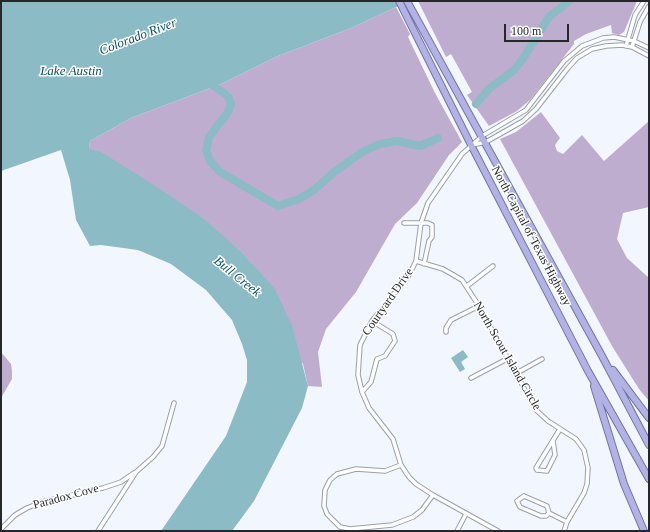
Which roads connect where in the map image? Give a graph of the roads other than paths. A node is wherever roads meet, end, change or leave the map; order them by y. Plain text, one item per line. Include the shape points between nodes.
1 (399, 1) edge
2 (407, 1) edge
3 (644, 1) edge
4 (649, 6) edge
5 (417, 27) junction
6 (628, 40) junction
7 (634, 41) junction
8 (626, 46) junction
9 (632, 47) junction
10 (649, 48) edge
11 (649, 56) edge
12 (562, 63) junction
13 (568, 68) junction
14 (482, 136) junction
15 (486, 142) junction
16 (471, 145) junction
17 (404, 223) dead end
18 (421, 223) junction
19 (416, 261) junction
20 (424, 264) junction
21 (493, 266) dead end
22 (467, 286) junction
23 (479, 306) junction
24 (372, 321) junction
25 (446, 332) dead end
26 (602, 356) junction
27 (507, 359) junction
28 (542, 359) dead end
29 (588, 371) junction
30 (515, 374) junction
31 (471, 378) dead end
32 (362, 392) junction
33 (174, 403) dead end
34 (649, 418) edge
35 (560, 429) junction
36 (553, 441) junction
37 (649, 445) edge
38 (401, 465) junction
39 (136, 472) junction
40 (649, 479) edge
41 (432, 495) junction
42 (548, 513) junction
43 (466, 514) junction
44 (567, 522) junction
45 (1, 528) edge
46 (98, 531) edge
47 (456, 531) edge
48 (498, 531) edge
49 (564, 531) edge
50 (644, 531) edge

1 - 5 highway, North Capital of Texas Highway
2 - 5 highway, North Capital of Texas Highway
3 - 6 street via 635,15
4 - 7 street
5 - 14 highway, North Capital of Texas Highway
5 - 16 highway, North Capital of Texas Highway
6 - 7 street, Courtyard Drive
6 - 8 street
6 - 12 street, Courtyard Drive via 614,37 592,41 572,53
7 - 9 street
7 - 10 street, Courtyard Drive
8 - 9 street
8 - 13 street via 592,49 576,58
9 - 11 street
12 - 13 street
12 - 14 street, Courtyard Drive via 526,110
13 - 15 street via 529,116
14 - 15 highway, North Capital of Texas Highway
14 - 16 street, Courtyard Drive
15 - 16 street
15 - 26 highway, North Capital of Texas Highway
16 - 18 street, Courtyard Drive via 450,169 428,203
16 - 29 highway, North Capital of Texas Highway
17 - 18 street
18 - 19 street, Courtyard Drive
18 - 20 street via 432,225 432,237
19 - 20 street, North Scout Island Circle
19 - 24 street, Courtyard Drive via 400,288
20 - 22 street, North Scout Island Circle via 452,273
21 - 22 street
22 - 23 street, North Scout Island Circle
23 - 25 street via 451,320
23 - 27 street, North Scout Island Circle
24 - 32 street, Courtyard Drive via 360,345 358,375
24 - 32 street via 393,334 395,341 385,356 377,359 371,382
26 - 34 highway
26 - 37 highway, North Capital of Texas Highway
27 - 30 street, North Scout Island Circle
27 - 31 street
28 - 30 street
29 - 40 highway, North Capital of Texas Highway
29 - 50 highway via 624,484
30 - 35 street, North Scout Island Circle via 536,410
32 - 38 street, Courtyard Drive via 369,408 393,439
33 - 39 street via 162,446
35 - 36 street
35 - 44 street, North Scout Island Circle via 580,444 588,468 584,493
36 - 36 street via 555,455 547,471 538,470 536,468
38 - 41 street, Courtyard Drive via 416,484
38 - 41 street via 385,471 356,469 337,474 325,490 324,506 327,514 340,527 350,529 392,525 414,517
39 - 45 street, Paradox Cove via 121,482 103,488 27,508
39 - 46 street
41 - 43 street, Courtyard Drive
42 - 42 street via 547,506 524,496 517,501 520,507 541,516
42 - 44 street
43 - 47 street
43 - 48 street, Courtyard Drive
44 - 49 street, North Scout Island Circle

